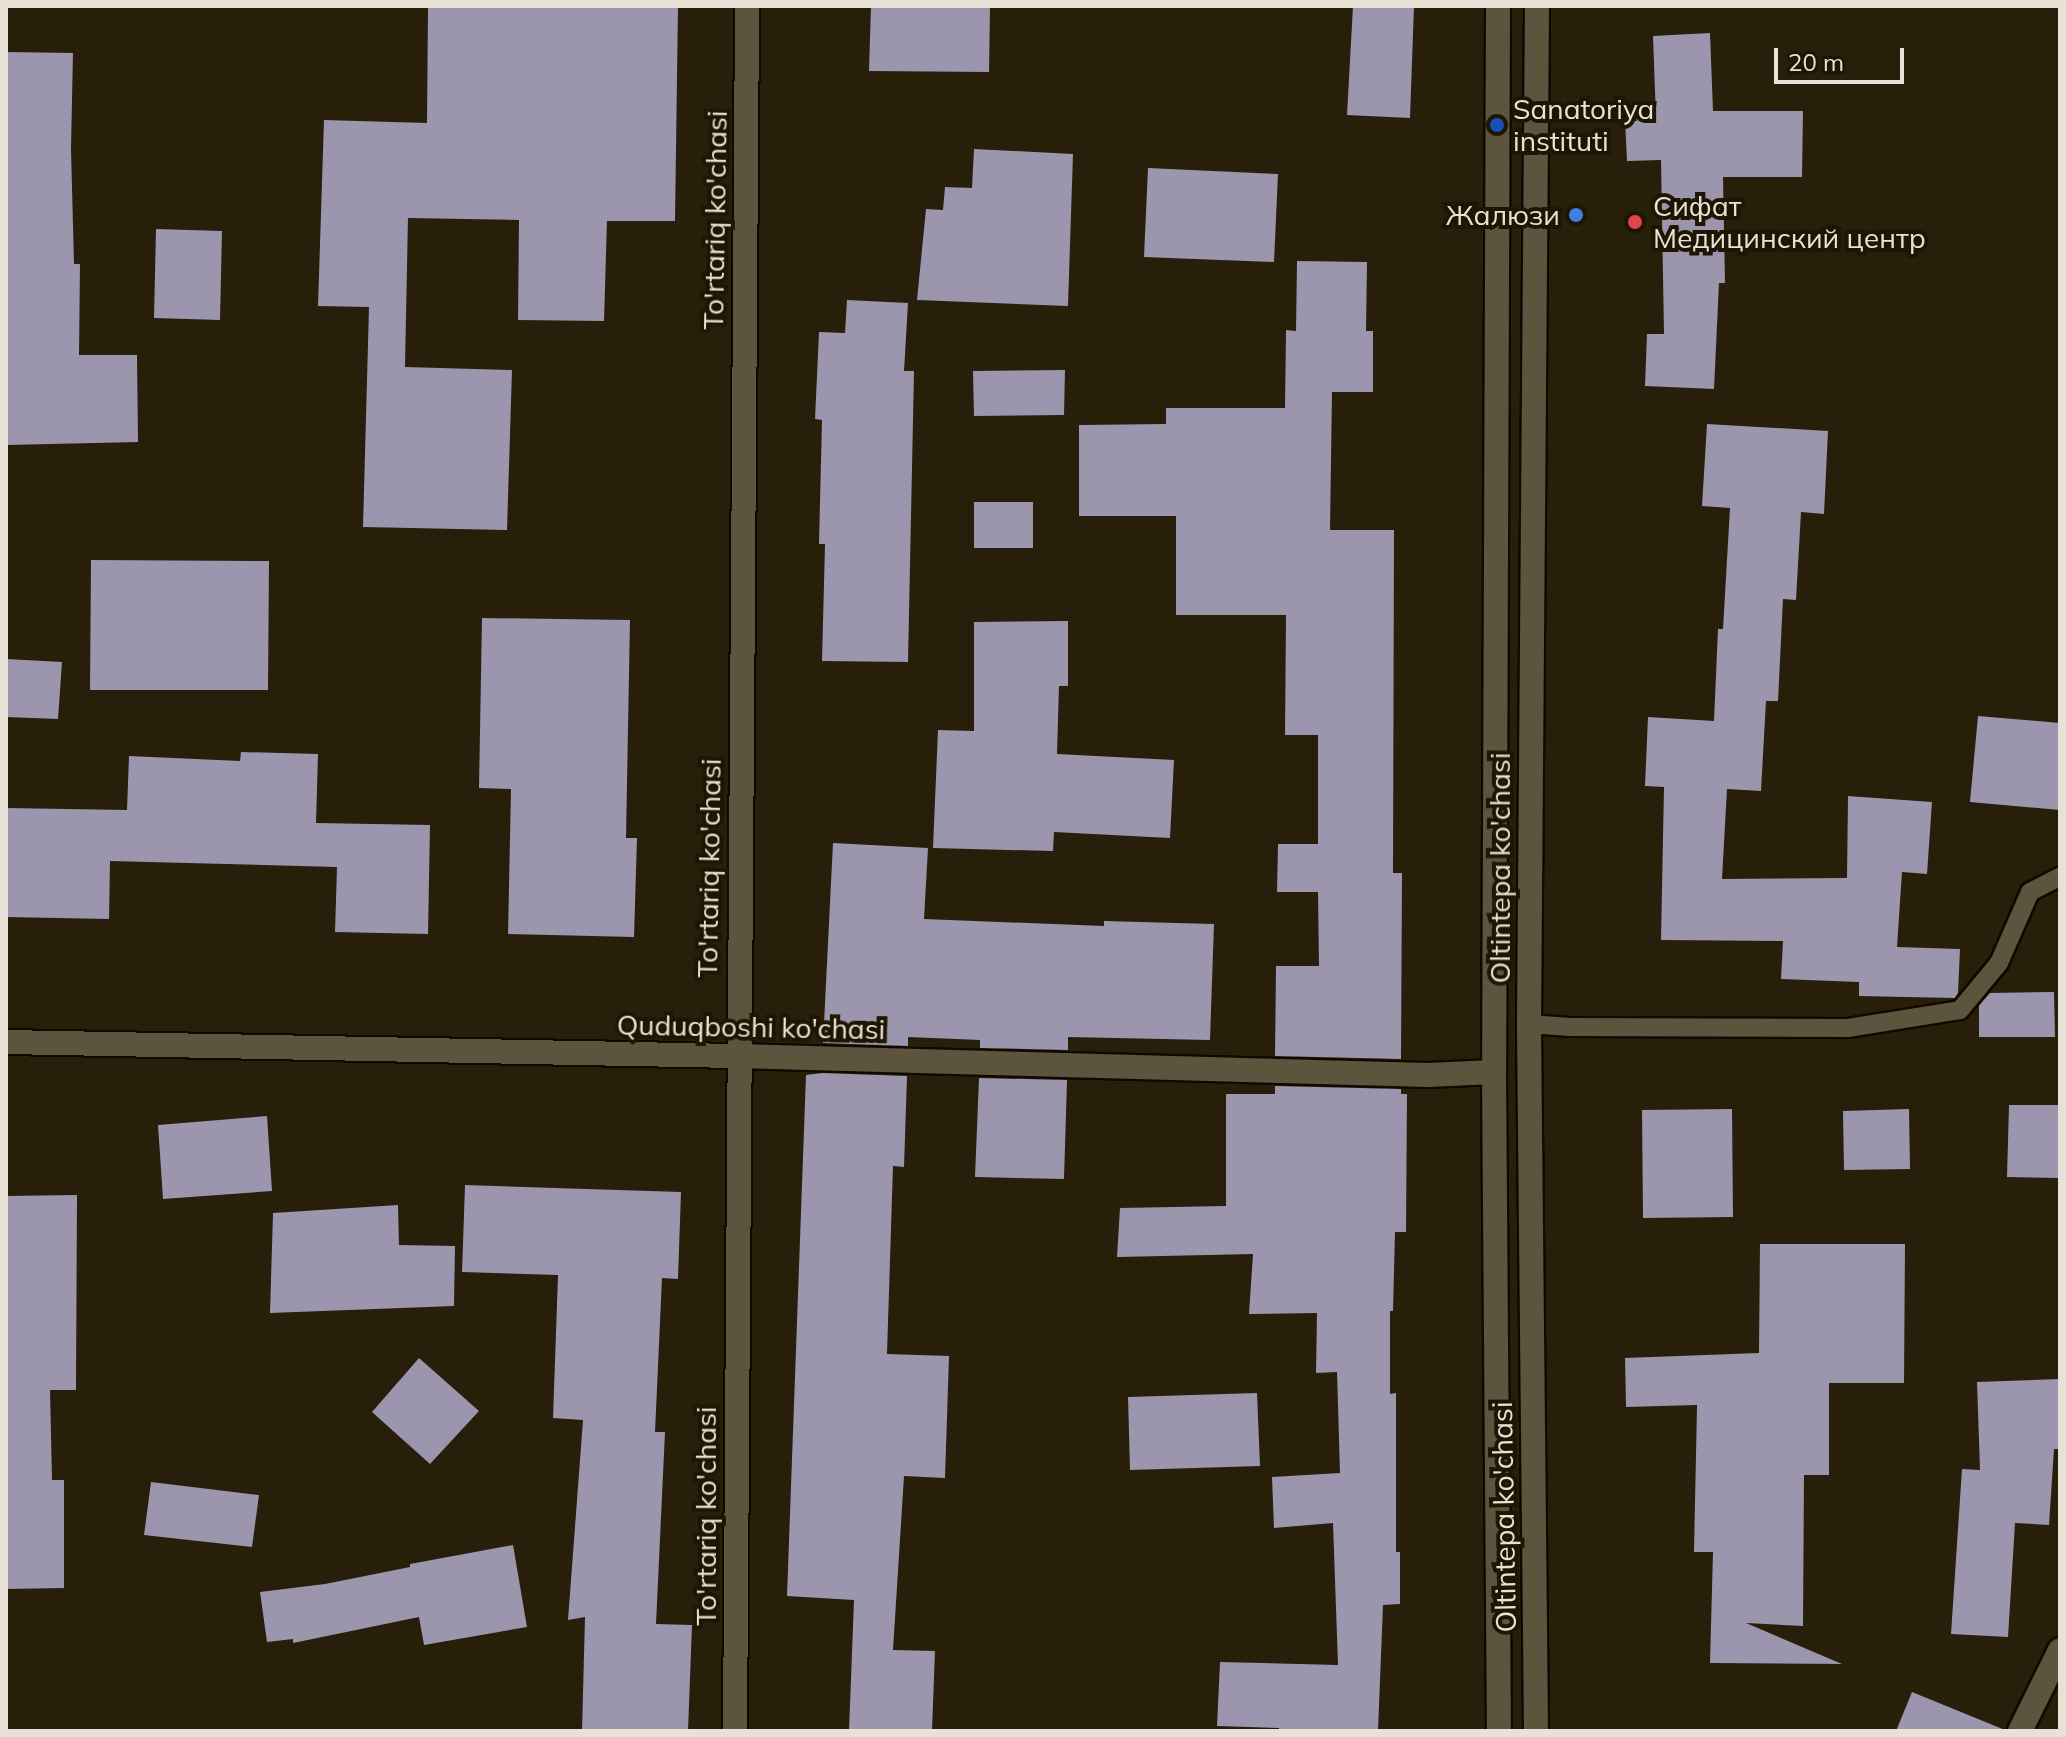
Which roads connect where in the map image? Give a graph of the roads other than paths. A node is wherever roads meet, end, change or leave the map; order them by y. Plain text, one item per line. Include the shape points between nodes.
1 (747, 6) edge
2 (1498, 6) edge
3 (1537, 6) edge
4 (2060, 877) edge
5 (1529, 1024) junction
6 (6, 1042) edge
7 (737, 1056) junction
8 (1494, 1072) junction
9 (1529, 1072) junction
10 (2059, 1656) edge
11 (735, 1731) edge
12 (1499, 1731) edge
13 (1536, 1731) edge
14 (2020, 1731) edge

1 - 7 main road, To'rtariq ko'chasi
2 - 8 main road, Oltintepa ko'chasi
3 - 5 main road, Oltintepa ko'chasi
4 - 5 lane via 2030,892 1999,963 1960,1010 1848,1028
5 - 9 main road, Oltintepa ko'chasi
6 - 7 main road, Quduqboshi ko'chasi
7 - 8 main road, Quduqboshi ko'chasi via 1428,1075
7 - 11 main road, To'rtariq ko'chasi
8 - 9 main road, Quduqboshi ko'chasi
8 - 12 main road, Oltintepa ko'chasi
9 - 13 main road, Oltintepa ko'chasi
10 - 14 main road

